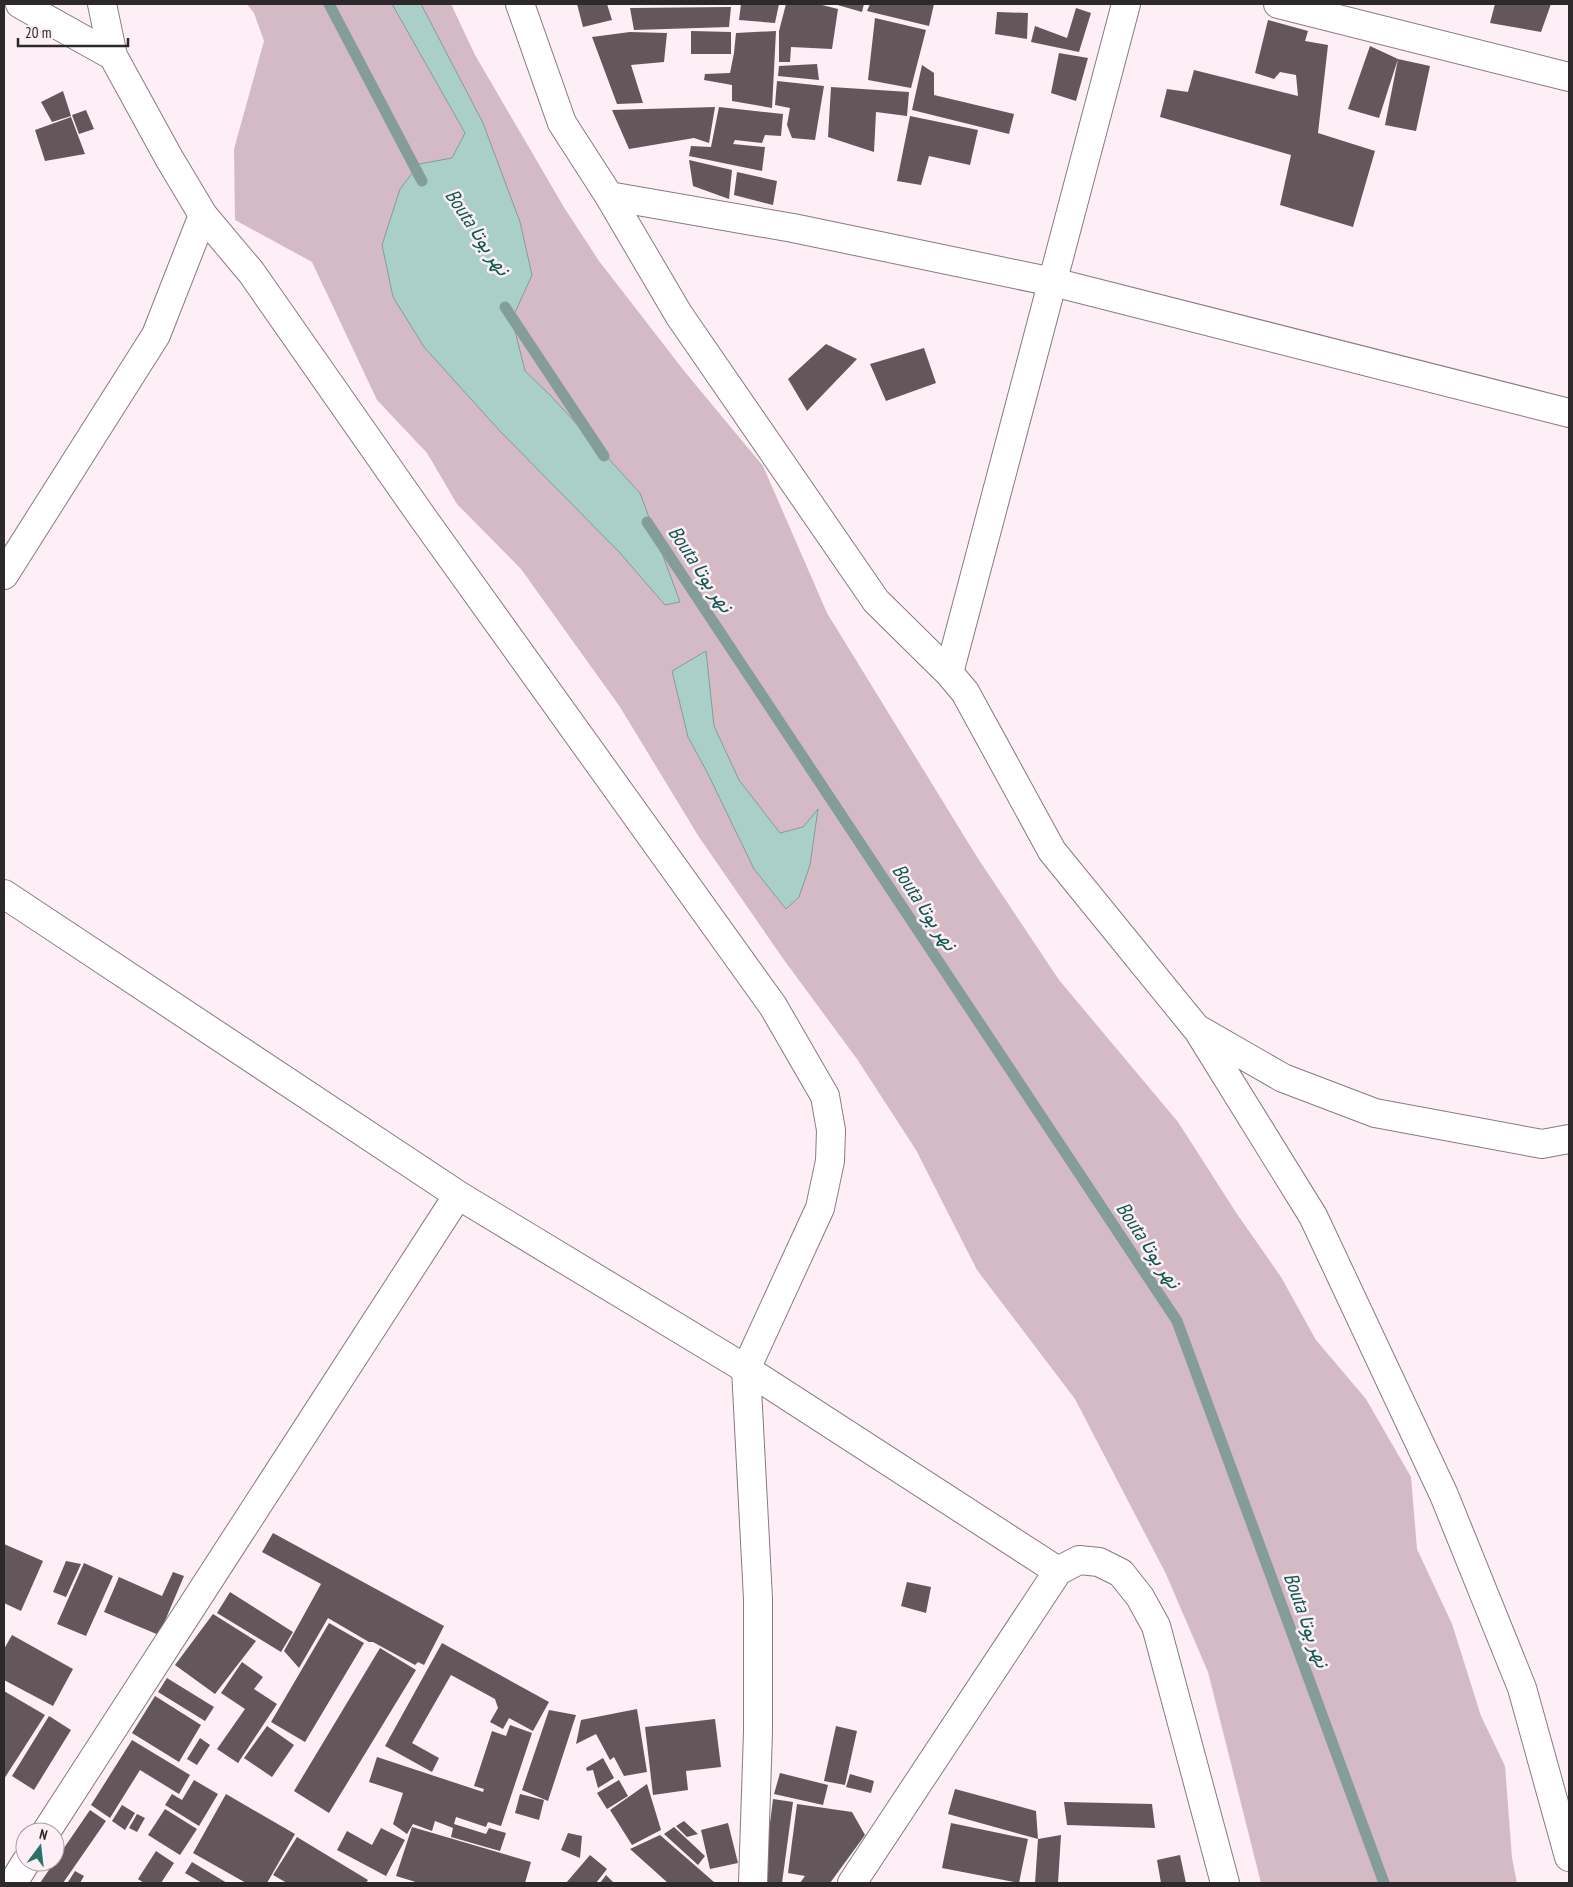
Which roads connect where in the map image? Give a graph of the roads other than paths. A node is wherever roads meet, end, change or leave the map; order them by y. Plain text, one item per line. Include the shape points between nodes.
1 (20, 4) edge
2 (102, 4) edge
3 (520, 4) edge
4 (1126, 4) edge
5 (1278, 4) edge
6 (113, 56) junction
7 (1569, 77) edge
8 (609, 196) junction
9 (203, 215) junction
10 (1053, 282) junction
11 (1569, 413) edge
12 (4, 576) edge
13 (949, 673) junction
14 (4, 894) edge
15 (1196, 1028) junction
16 (1569, 1140) edge
17 (458, 1195) junction
18 (746, 1370) junction
19 (1058, 1571) junction
20 (52, 1822) edge
21 (1569, 1857) edge
22 (20, 1872) edge
23 (13, 1883) edge
24 (753, 1883) edge
25 (852, 1883) edge
26 (1225, 1883) edge

1 - 6 street
2 - 6 street
3 - 8 street via 562,123
4 - 10 street
5 - 7 street
6 - 9 street
8 - 10 street via 793,228
8 - 13 street via 679,315 876,600
9 - 12 street via 156,335
9 - 18 street via 251,272 773,1006 825,1096 831,1130 830,1161 820,1208
10 - 11 street
10 - 13 street
13 - 15 street via 965,692 1052,851
14 - 17 street
15 - 16 street via 1283,1078 1375,1113 1542,1144
15 - 21 street via 1313,1216 1444,1495 1522,1688
17 - 18 street
17 - 20 street
18 - 19 street
18 - 24 street via 758,1599
19 - 25 street
19 - 26 street via 1079,1560 1099,1562 1120,1573 1140,1597 1156,1626
22 - 23 street

